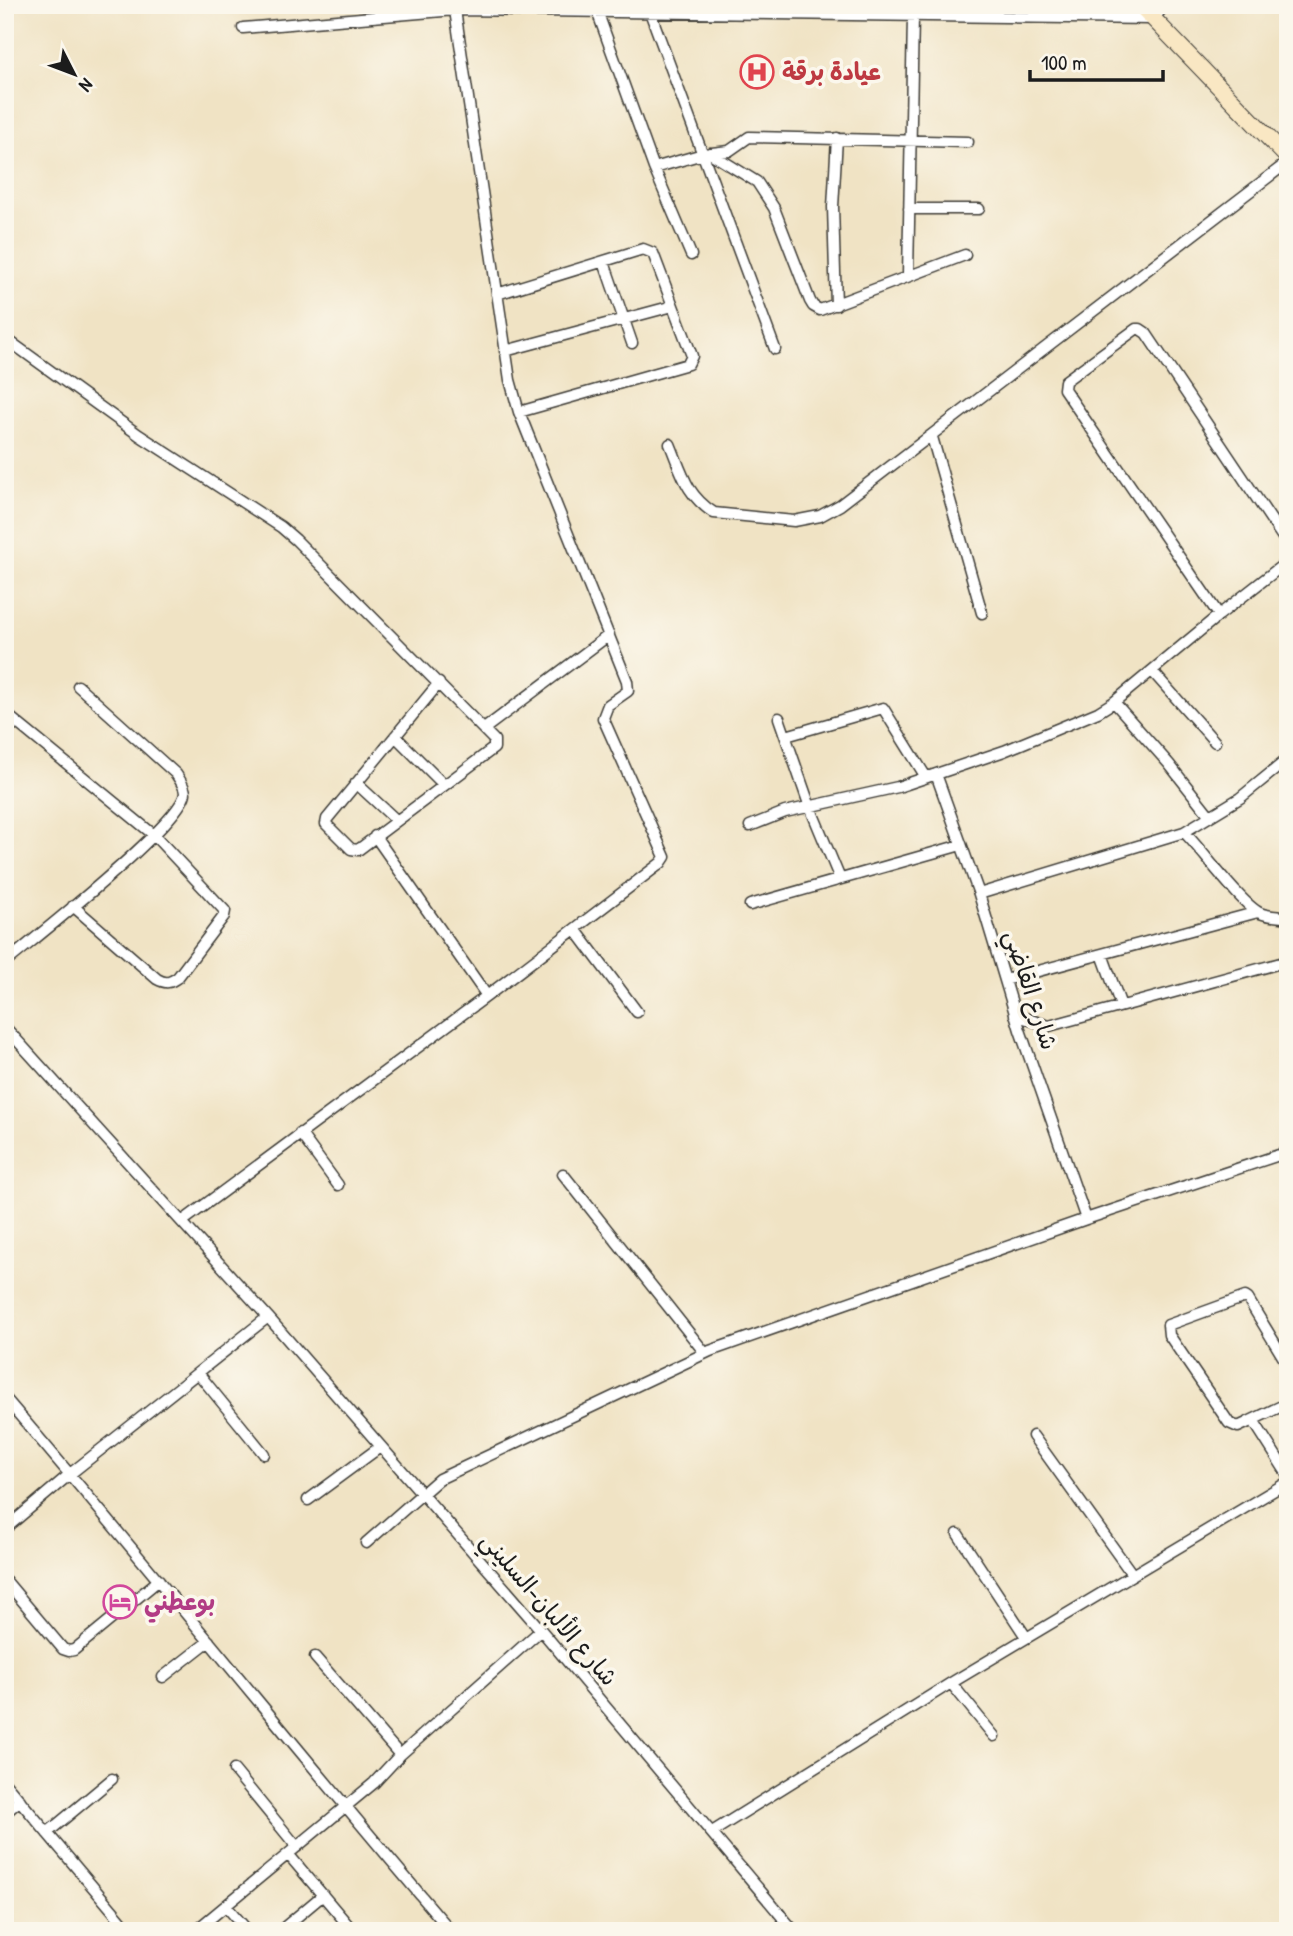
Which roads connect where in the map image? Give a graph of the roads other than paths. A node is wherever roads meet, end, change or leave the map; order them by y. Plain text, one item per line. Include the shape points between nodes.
1 (1140, 5) edge
2 (1165, 5) edge
3 (455, 10) junction
4 (597, 11) junction
5 (650, 12) junction
6 (913, 17) junction
7 (1153, 19) junction
8 (243, 28) dead end
9 (836, 138) junction
10 (909, 139) junction
11 (968, 142) dead end
12 (706, 154) junction
13 (1288, 160) edge
14 (654, 169) junction
15 (909, 209) junction
16 (979, 209) dead end
17 (691, 255) dead end
18 (965, 255) dead end
19 (604, 262) junction
20 (908, 275) junction
21 (497, 294) junction
22 (836, 305) junction
23 (673, 306) junction
24 (624, 320) junction
25 (5, 338) edge
26 (632, 343) dead end
27 (775, 349) dead end
28 (505, 351) junction
29 (519, 412) junction
30 (932, 437) junction
31 (670, 444) dead end
32 (1288, 545) edge
33 (1288, 561) edge
34 (982, 613) dead end
35 (1219, 615) junction
36 (609, 635) junction
37 (1152, 671) junction
38 (439, 683) junction
39 (78, 687) dead end
40 (1114, 702) junction
41 (5, 713) edge
42 (779, 718) dead end
43 (484, 729) junction
44 (395, 736) junction
45 (786, 736) junction
46 (1215, 742) dead end
47 (1288, 760) edge
48 (931, 776) junction
49 (356, 783) junction
50 (443, 784) junction
51 (810, 807) junction
52 (1210, 816) junction
53 (396, 820) junction
54 (750, 826) dead end
55 (1184, 832) junction
56 (154, 835) junction
57 (376, 836) junction
58 (961, 845) junction
59 (841, 879) junction
60 (979, 894) junction
61 (750, 905) dead end
62 (74, 906) junction
63 (1258, 912) junction
64 (1288, 918) edge
65 (575, 929) junction
66 (1102, 954) junction
67 (1288, 961) edge
68 (5, 963) edge
69 (1005, 981) junction
70 (487, 996) junction
71 (1121, 1006) junction
72 (637, 1012) dead end
73 (1015, 1015) junction
74 (5, 1027) edge
75 (300, 1133) junction
76 (1288, 1152) edge
77 (563, 1174) dead end
78 (338, 1185) dead end
79 (1086, 1219) junction
80 (183, 1221) junction
81 (268, 1317) junction
82 (1168, 1325) junction
83 (705, 1353) junction
84 (1288, 1365) edge
85 (198, 1373) junction
86 (5, 1398) edge
87 (1288, 1403) edge
88 (1033, 1436) dead end
89 (380, 1447) junction
90 (264, 1454) dead end
91 (70, 1474) junction
92 (1288, 1475) edge
93 (1288, 1482) edge
94 (421, 1496) junction
95 (308, 1500) dead end
96 (5, 1529) edge
97 (958, 1534) dead end
98 (366, 1543) dead end
99 (1132, 1574) junction
100 (5, 1580) edge
101 (159, 1580) junction
102 (541, 1630) junction
103 (1026, 1637) junction
104 (209, 1642) junction
105 (315, 1657) dead end
106 (163, 1677) dead end
107 (951, 1683) junction
108 (994, 1736) dead end
109 (400, 1755) junction
110 (234, 1770) dead end
111 (112, 1779) dead end
112 (5, 1783) edge
113 (20, 1800) junction
114 (345, 1807) junction
115 (5, 1813) edge
116 (712, 1832) junction
117 (47, 1833) junction
118 (293, 1850) junction
119 (323, 1895) junction
120 (226, 1906) junction
121 (449, 1930) edge
122 (130, 1931) edge
123 (195, 1931) edge
124 (248, 1931) edge
125 (279, 1931) edge
126 (354, 1931) edge
127 (794, 1931) edge

1 - 7 main road
2 - 7 street
3 - 4 street
3 - 8 street
3 - 21 street
4 - 5 street
4 - 14 street
5 - 6 street
5 - 12 street
6 - 7 street
6 - 10 street
7 - 13 main road
9 - 10 street
9 - 12 street via 749,137 734,149
9 - 22 street
10 - 11 street
10 - 15 street
12 - 14 street
12 - 22 street via 757,182 774,208 813,306 820,310
12 - 27 street
13 - 30 street
14 - 17 street
15 - 16 street
15 - 20 street
18 - 20 street
19 - 21 street
19 - 23 street via 643,249 652,251
19 - 24 street
20 - 22 street
21 - 28 street
23 - 24 street
23 - 29 street via 692,356 688,365
24 - 26 street
24 - 28 street
25 - 38 street via 139,435 281,527
28 - 29 street
29 - 36 street
30 - 31 street via 840,505 820,516 794,521 714,513 687,489
30 - 34 street
32 - 35 street via 1146,333 1136,329 1065,381 1064,389
33 - 35 street
35 - 37 street
36 - 43 street
36 - 65 street via 629,687 608,705 603,718 665,857
37 - 40 street
37 - 46 street
38 - 43 street
38 - 44 street
39 - 56 street via 181,781 185,790 179,807
40 - 48 street via 1053,732
40 - 52 street
41 - 56 street
42 - 45 street
43 - 50 street via 494,740 494,748
44 - 49 street
44 - 50 street
45 - 48 street, شارع القاضي via 883,708
45 - 51 street
47 - 52 street
48 - 51 street
48 - 58 street, شارع القاضي
49 - 53 street
49 - 57 street via 326,824 355,850
50 - 53 street
51 - 54 street
51 - 59 street
52 - 55 street
53 - 57 street
55 - 60 street
55 - 63 street
56 - 62 street
56 - 62 street via 225,911 178,977 171,983 157,979
57 - 70 street
58 - 59 street
58 - 60 street, شارع القاضي
59 - 61 street
60 - 69 street, شارع القاضي
62 - 68 street
63 - 64 street
63 - 66 street
65 - 70 street
65 - 72 street
66 - 69 street
66 - 71 street
67 - 71 street
69 - 73 street, شارع القاضي
70 - 75 street
71 - 73 street via 1048,1026
73 - 79 street, شارع القاضي
74 - 80 street, شارع الألبان-السليني
75 - 78 street
75 - 80 street
76 - 79 street
77 - 83 street
79 - 83 street
80 - 81 street, شارع الألبان-السليني
81 - 85 street
81 - 89 street, شارع الألبان-السليني
82 - 84 street via 1245,1297
82 - 87 street via 1235,1426
82 - 92 street via 1169,1335 1229,1423 1238,1427 1253,1420
83 - 94 street via 439,1479
85 - 90 street
85 - 91 street
86 - 91 street
88 - 99 street
89 - 94 street, شارع الألبان-السليني
89 - 95 street
91 - 96 street
91 - 101 street
93 - 99 street
94 - 98 street
94 - 102 street, شارع الألبان-السليني
97 - 103 street
99 - 103 street
100 - 101 street via 69,1651
101 - 104 street
102 - 109 street
102 - 116 street, شارع الألبان-السليني
103 - 107 street
104 - 106 street
104 - 114 street
105 - 109 street
107 - 108 street
107 - 116 street
109 - 114 street
110 - 118 street
111 - 117 street
112 - 113 street
113 - 115 street
113 - 117 street
114 - 118 street
114 - 121 street
116 - 127 street, شارع الألبان-السليني
117 - 122 street
118 - 119 street
118 - 120 street
119 - 125 street
119 - 126 street
120 - 123 street
120 - 124 street

